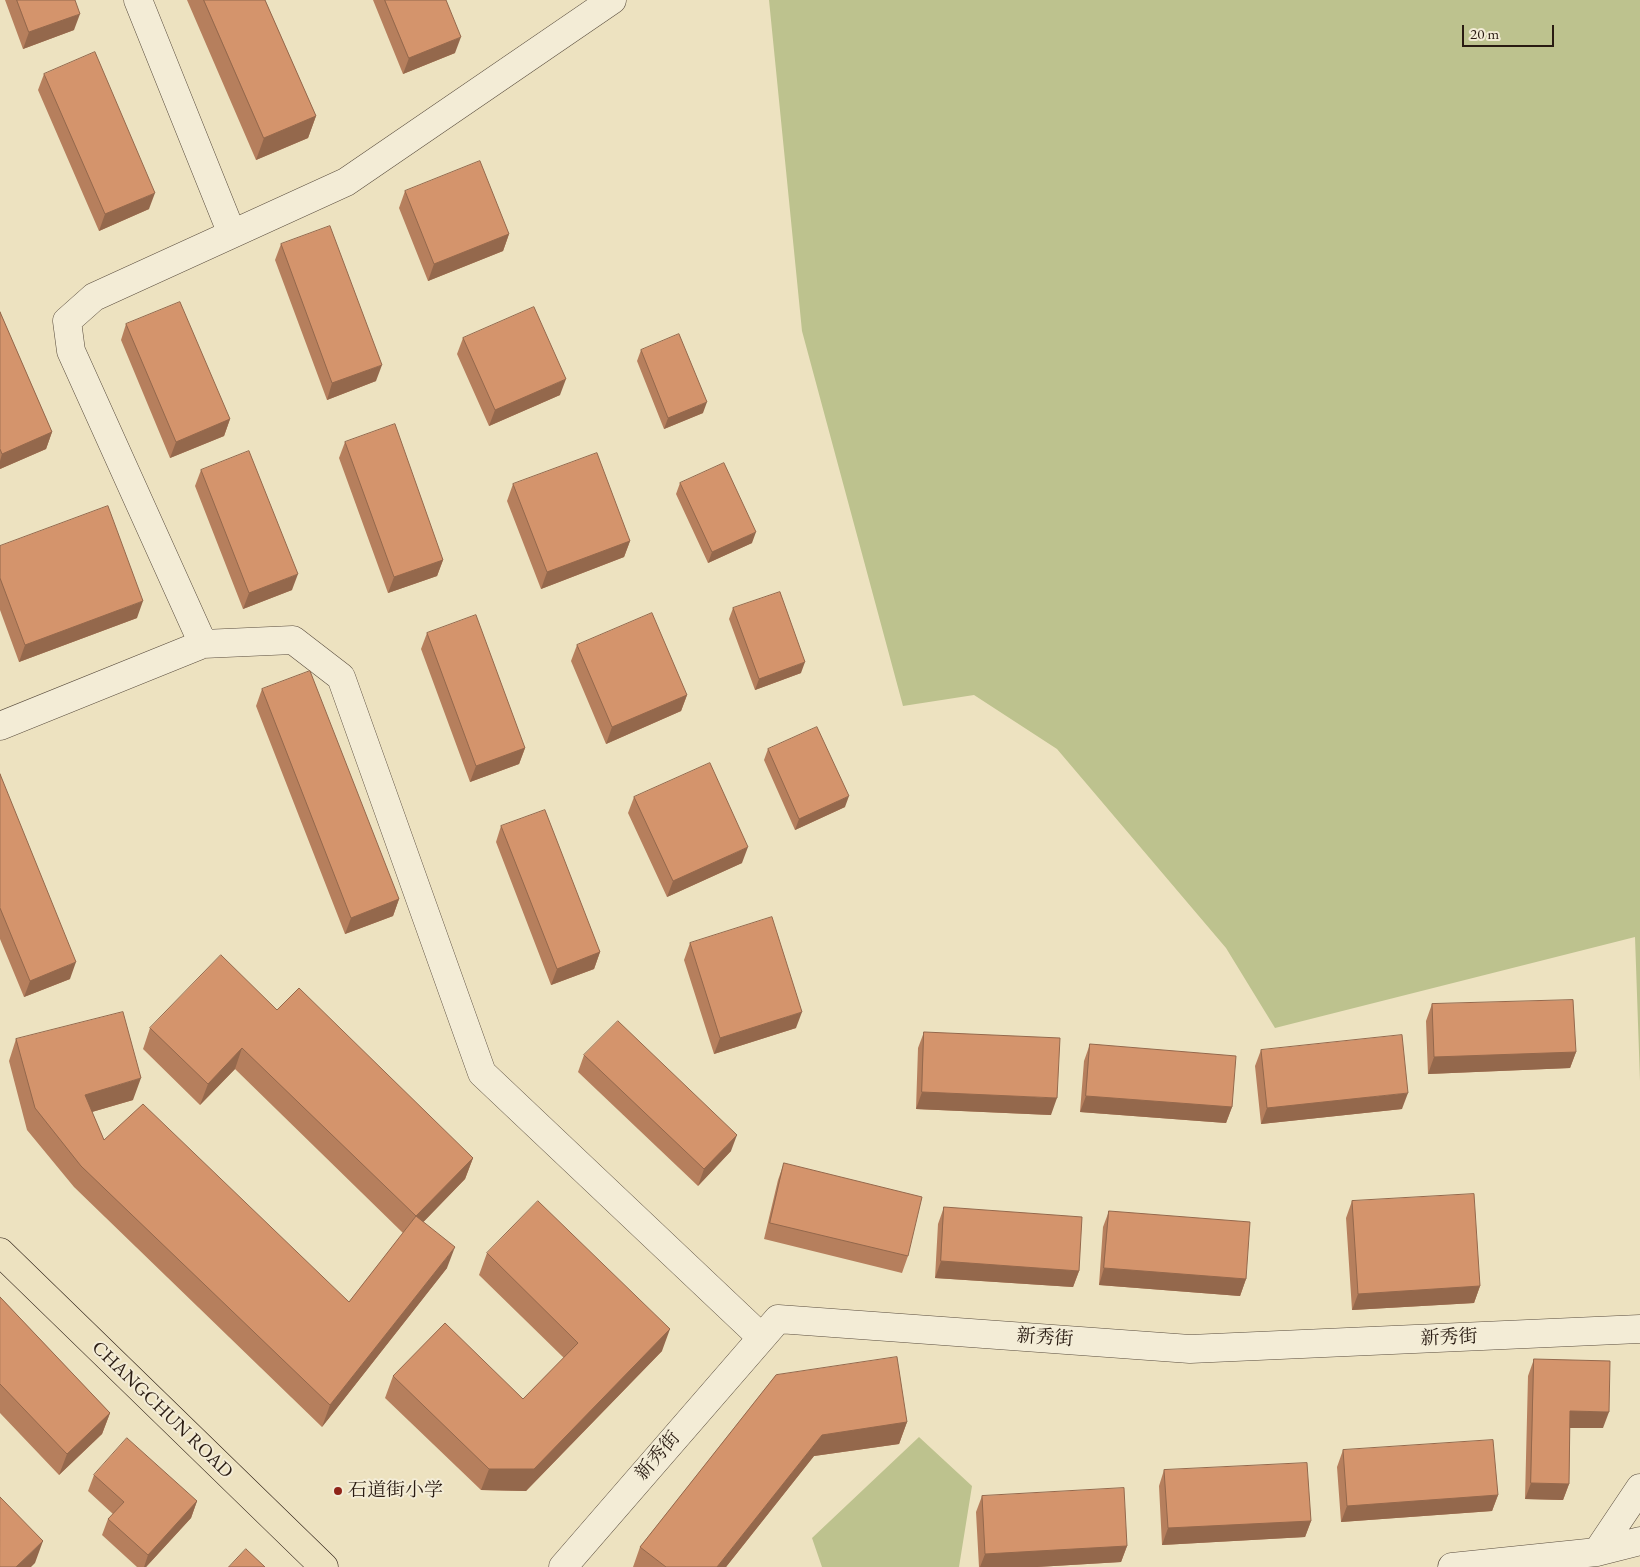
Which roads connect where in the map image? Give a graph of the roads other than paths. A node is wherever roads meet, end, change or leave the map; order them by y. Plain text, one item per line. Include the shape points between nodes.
1 (138, 0) edge
2 (612, 0) edge
3 (232, 234) junction
4 (203, 644) junction
5 (0, 726) edge
6 (0, 1252) edge
7 (1640, 1329) edge
8 (761, 1338) junction
9 (1640, 1488) edge
10 (1640, 1540) edge
11 (1597, 1552) junction
12 (324, 1567) edge
13 (563, 1567) edge
14 (1452, 1567) edge

1 - 3 street
2 - 3 street via 346,182
3 - 4 street via 94,297 67,321 71,351
4 - 5 street
4 - 8 street via 293,640 341,677 482,1073
6 - 12 main road, CHANGCHUN ROAD
7 - 8 street, 新秀街 via 1190,1349 778,1318
8 - 13 street, 新秀街
9 - 11 street
10 - 11 street
11 - 14 street

